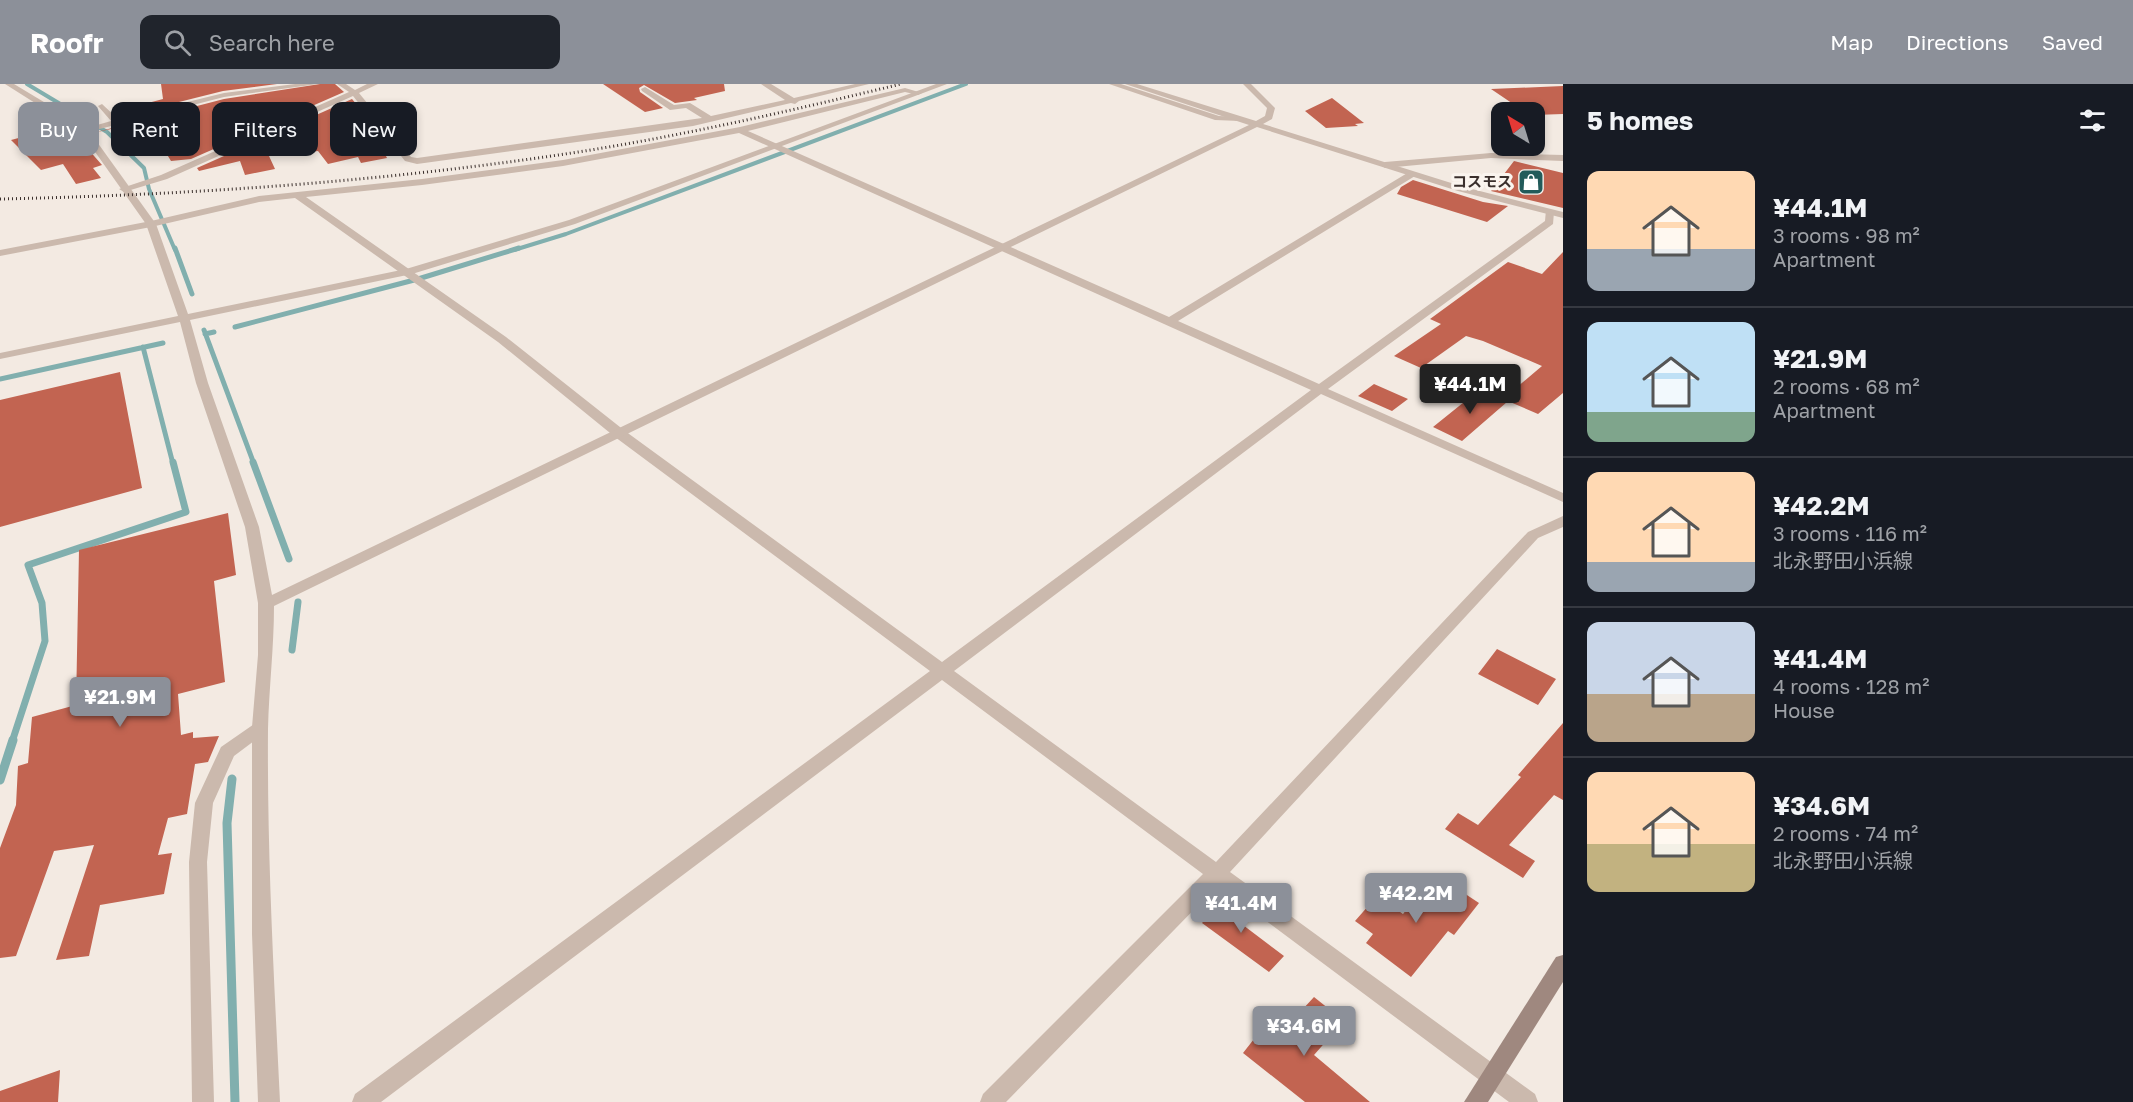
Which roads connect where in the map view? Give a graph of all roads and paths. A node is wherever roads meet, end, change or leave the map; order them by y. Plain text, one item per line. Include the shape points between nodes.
1 (9, 84) edge
2 (214, 84) edge
3 (314, 84) edge
4 (341, 84) edge
5 (374, 84) edge
6 (765, 84) edge
7 (865, 84) edge
8 (943, 84) edge
9 (1113, 84) edge
10 (1129, 84) edge
11 (1247, 84) edge
12 (645, 89) dead end
13 (355, 93) junction
14 (918, 93) junction
15 (224, 95) junction
16 (38, 102) edge
17 (193, 102) edge
18 (795, 102) junction
19 (102, 106) dead end
20 (111, 116) edge
21 (709, 119) junction
22 (1240, 119) junction
23 (1257, 124) junction
24 (740, 130) junction
25 (99, 148) edge
26 (781, 148) junction
27 (1563, 158) edge
28 (1384, 165) junction
29 (1412, 174) junction
30 (124, 189) junction
31 (297, 195) junction
32 (1549, 212) junction
33 (1563, 215) edge
34 (151, 224) junction
35 (1001, 248) junction
36 (0, 253) edge
37 (413, 276) junction
38 (184, 317) junction
39 (1169, 322) junction
40 (0, 356) edge
41 (1320, 389) junction
42 (620, 434) junction
43 (1563, 498) edge
44 (1563, 521) edge
45 (266, 603) junction
46 (943, 670) junction
47 (260, 727) junction
48 (1217, 873) junction
49 (1563, 964) edge
50 (1492, 1076) junction
51 (203, 1102) edge
52 (269, 1102) edge
53 (363, 1102) edge
54 (991, 1102) edge
55 (1475, 1102) edge
56 (1527, 1102) edge

1 - 16 street
2 - 15 street
3 - 15 street
4 - 13 street
5 - 13 street
6 - 18 street
7 - 18 street
8 - 14 street
9 - 22 street via 1218,118
10 - 22 street
11 - 23 street via 1271,108 1269,117
12 - 21 street via 673,108 687,105
13 - 21 street via 408,159 417,161
13 - 30 street via 164,177
14 - 24 street via 904,90
14 - 26 street
15 - 17 street
18 - 21 street
19 - 20 street
22 - 23 street
23 - 28 street
23 - 35 street
24 - 26 street
24 - 31 street via 563,163
25 - 30 street
26 - 35 street
26 - 37 street
27 - 28 street via 1439,159
28 - 29 street
29 - 32 street
29 - 39 street
30 - 34 street
31 - 34 street via 259,199
31 - 37 street
32 - 33 street
32 - 41 street via 1550,222
34 - 36 street
34 - 38 street
35 - 39 street
35 - 42 street
37 - 38 street
37 - 42 street via 572,392
38 - 40 street
38 - 45 street via 202,383 252,527
39 - 41 street
41 - 43 street
41 - 46 street
42 - 45 street
42 - 46 street
44 - 48 street via 1533,535
45 - 47 street
46 - 48 street
46 - 53 street
47 - 51 street via 227,752 204,803 198,862
47 - 52 street
48 - 50 street
48 - 54 street
49 - 50 main road
50 - 55 main road
50 - 56 street

